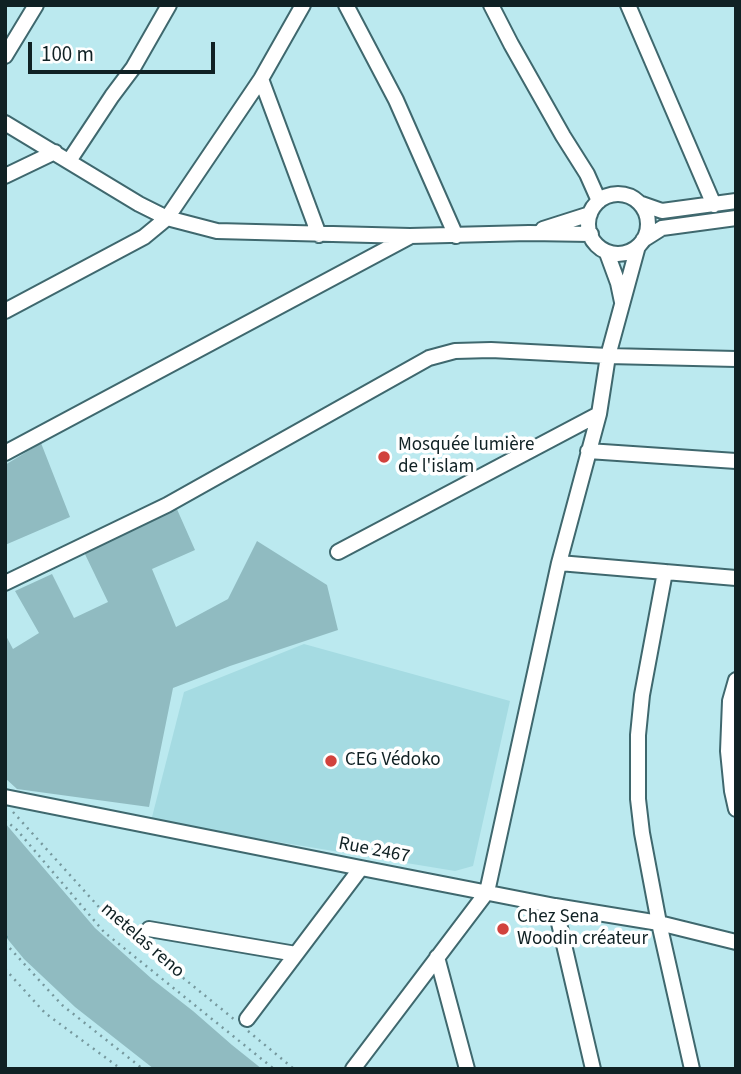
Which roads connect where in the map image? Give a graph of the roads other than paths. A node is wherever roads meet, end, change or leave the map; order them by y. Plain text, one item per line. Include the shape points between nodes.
1 (36, 5) edge
2 (170, 5) edge
3 (303, 5) edge
4 (346, 5) edge
5 (491, 5) edge
6 (628, 5) edge
7 (5, 56) edge
8 (261, 79) junction
9 (5, 123) edge
10 (55, 152) junction
11 (69, 161) junction
12 (5, 176) edge
13 (604, 198) junction
14 (736, 201) edge
15 (642, 204) junction
16 (714, 205) junction
17 (590, 214) junction
18 (736, 218) edge
19 (167, 219) junction
20 (529, 233) junction
21 (591, 234) junction
22 (319, 235) junction
23 (410, 236) junction
24 (456, 236) junction
25 (640, 243) junction
26 (607, 253) junction
27 (622, 303) junction
28 (5, 310) edge
29 (608, 356) junction
30 (736, 359) edge
31 (599, 414) junction
32 (588, 451) junction
33 (5, 453) edge
34 (736, 461) edge
35 (338, 552) dead end
36 (559, 563) junction
37 (665, 572) junction
38 (736, 578) edge
39 (5, 583) edge
40 (736, 680) edge
41 (5, 797) edge
42 (736, 809) edge
43 (361, 868) junction
44 (487, 892) junction
45 (555, 906) junction
46 (659, 923) junction
47 (149, 929) dead end
48 (736, 942) edge
49 (296, 954) junction
50 (437, 957) junction
51 (247, 1019) dead end
52 (353, 1069) edge
53 (467, 1069) edge
54 (593, 1069) edge
55 (692, 1069) edge

1 - 7 street
2 - 11 street
3 - 8 street
4 - 24 street via 396,100
5 - 13 street via 556,125
6 - 16 street
8 - 19 street
8 - 22 street
9 - 10 street
10 - 11 street
10 - 12 street
11 - 19 street
13 - 15 street via 623,194
13 - 17 street
14 - 16 street
15 - 16 street via 662,211
15 - 25 street via 648,221
17 - 20 street
17 - 21 street
18 - 25 street via 662,228
19 - 22 street via 217,231
19 - 28 street via 144,237
20 - 21 street
20 - 24 street
21 - 26 street
22 - 23 street
23 - 24 street
23 - 33 street
25 - 26 street via 624,253
25 - 27 street
26 - 27 street
27 - 29 street
29 - 30 street
29 - 31 street
29 - 39 street via 455,351 429,358 167,505
31 - 32 street
31 - 35 street
32 - 34 street
32 - 36 street
36 - 37 street
36 - 44 street
37 - 38 street
37 - 46 street via 638,735 638,799
40 - 42 street via 730,701 728,751
41 - 43 street, Rue 2467
43 - 44 street, Rue 2467
43 - 49 street
44 - 45 street, Rue 2467
44 - 50 street
45 - 46 street, Rue 2467
45 - 54 street
46 - 48 street, Rue 2467
46 - 55 street
47 - 49 street
49 - 51 street
50 - 52 street
50 - 53 street

